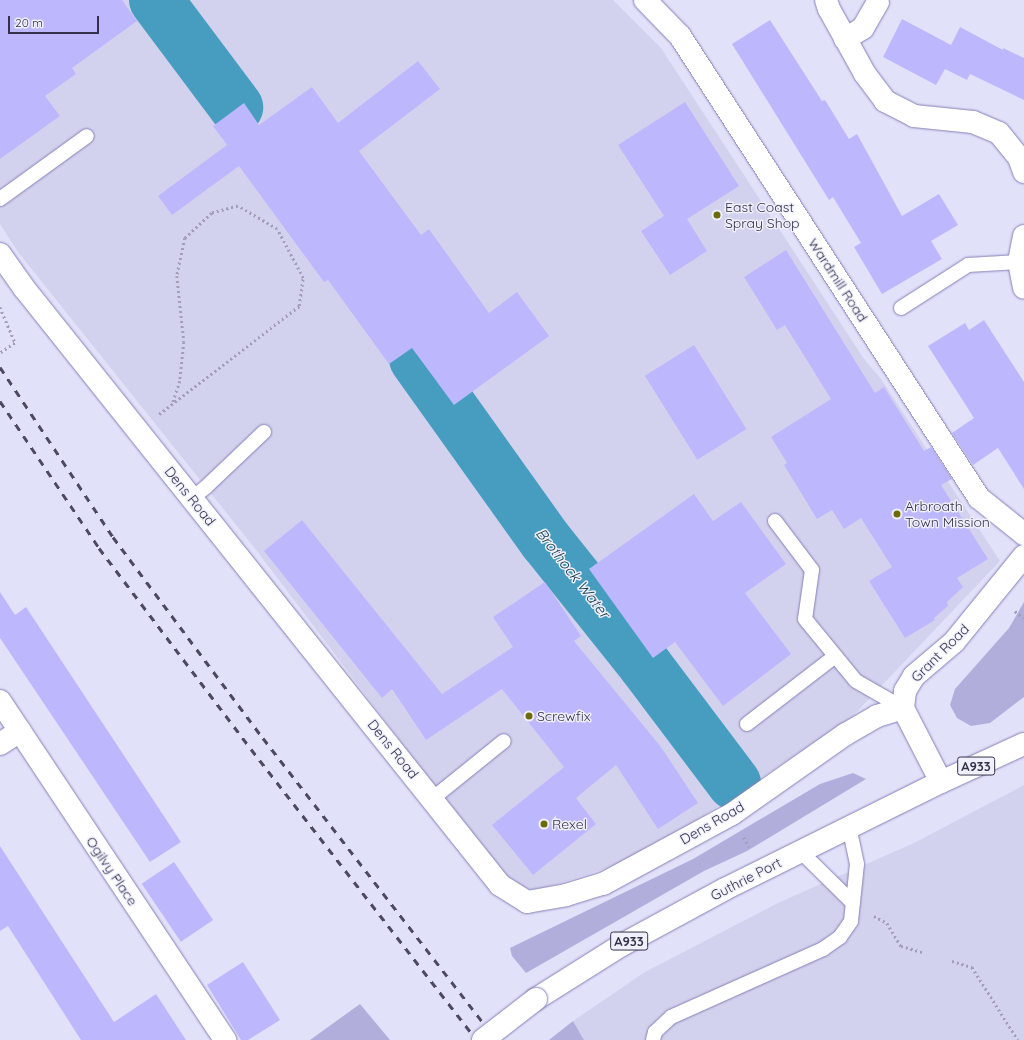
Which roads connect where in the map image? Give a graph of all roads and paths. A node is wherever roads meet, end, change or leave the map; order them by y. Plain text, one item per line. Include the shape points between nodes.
1 (645, 0) edge
2 (826, 0) edge
3 (878, 2) dead end
4 (845, 39) junction
5 (87, 136) dead end
6 (1024, 172) edge
7 (0, 199) edge
8 (1024, 236) edge
9 (0, 254) edge
10 (1019, 262) junction
11 (1024, 288) edge
12 (0, 307) edge
13 (901, 308) dead end
14 (0, 353) edge
15 (173, 403) junction
16 (138, 430) junction
17 (264, 432) dead end
18 (192, 498) junction
19 (775, 521) dead end
20 (1024, 534) edge
21 (1024, 556) edge
22 (834, 657) junction
23 (0, 701) edge
24 (903, 708) junction
25 (746, 724) dead end
26 (20, 731) junction
27 (504, 741) dead end
28 (0, 744) edge
29 (1024, 744) edge
30 (941, 782) junction
31 (432, 799) junction
32 (732, 814) junction
33 (849, 827) junction
34 (800, 851) junction
35 (761, 870) junction
36 (853, 903) junction
37 (922, 952) dead end
38 (952, 961) dead end
39 (224, 1040) edge
40 (483, 1040) edge
41 (653, 1040) edge
42 (1018, 1040) edge

1 - 20 street, Wardmill Road via 680,36 979,498
2 - 4 street
3 - 4 street via 863,28
4 - 6 street via 865,74 886,101 914,116 973,122 999,133 1019,158
5 - 7 lane
8 - 10 street
9 - 16 street, Dens Road via 28,294
10 - 11 street
10 - 13 lane via 968,265
12 - 14 path via 15,343
15 - 15 path via 299,306 303,278 277,229 238,206 212,213 185,238 177,276 184,342 180,381
15 - 16 path
16 - 18 street, Dens Road
17 - 18 lane
18 - 31 street, Dens Road
19 - 22 lane via 812,570 805,619
21 - 24 street, Grant Road via 954,642 914,676 905,691
22 - 24 lane via 856,682
22 - 25 lane
23 - 26 street, Ogilvy Place
24 - 30 street
24 - 32 street, Dens Road via 877,716 846,734
26 - 28 street
26 - 39 street, Ogilvy Place
27 - 31 lane
29 - 30 street, Guthrie Port / A933
30 - 33 street, Guthrie Port / A933
31 - 32 street, Dens Road via 500,885 527,902 566,895 603,884
32 - 35 path
33 - 34 street, Guthrie Port / A933
33 - 36 lane via 858,864
34 - 35 street, Guthrie Port / A933
34 - 36 lane
35 - 40 street, Guthrie Port / A933, bridge via 620,946 536,999
36 - 37 path via 886,923 901,946
36 - 41 lane via 851,921 840,937 823,949 671,1017 656,1032
38 - 42 path via 972,967

